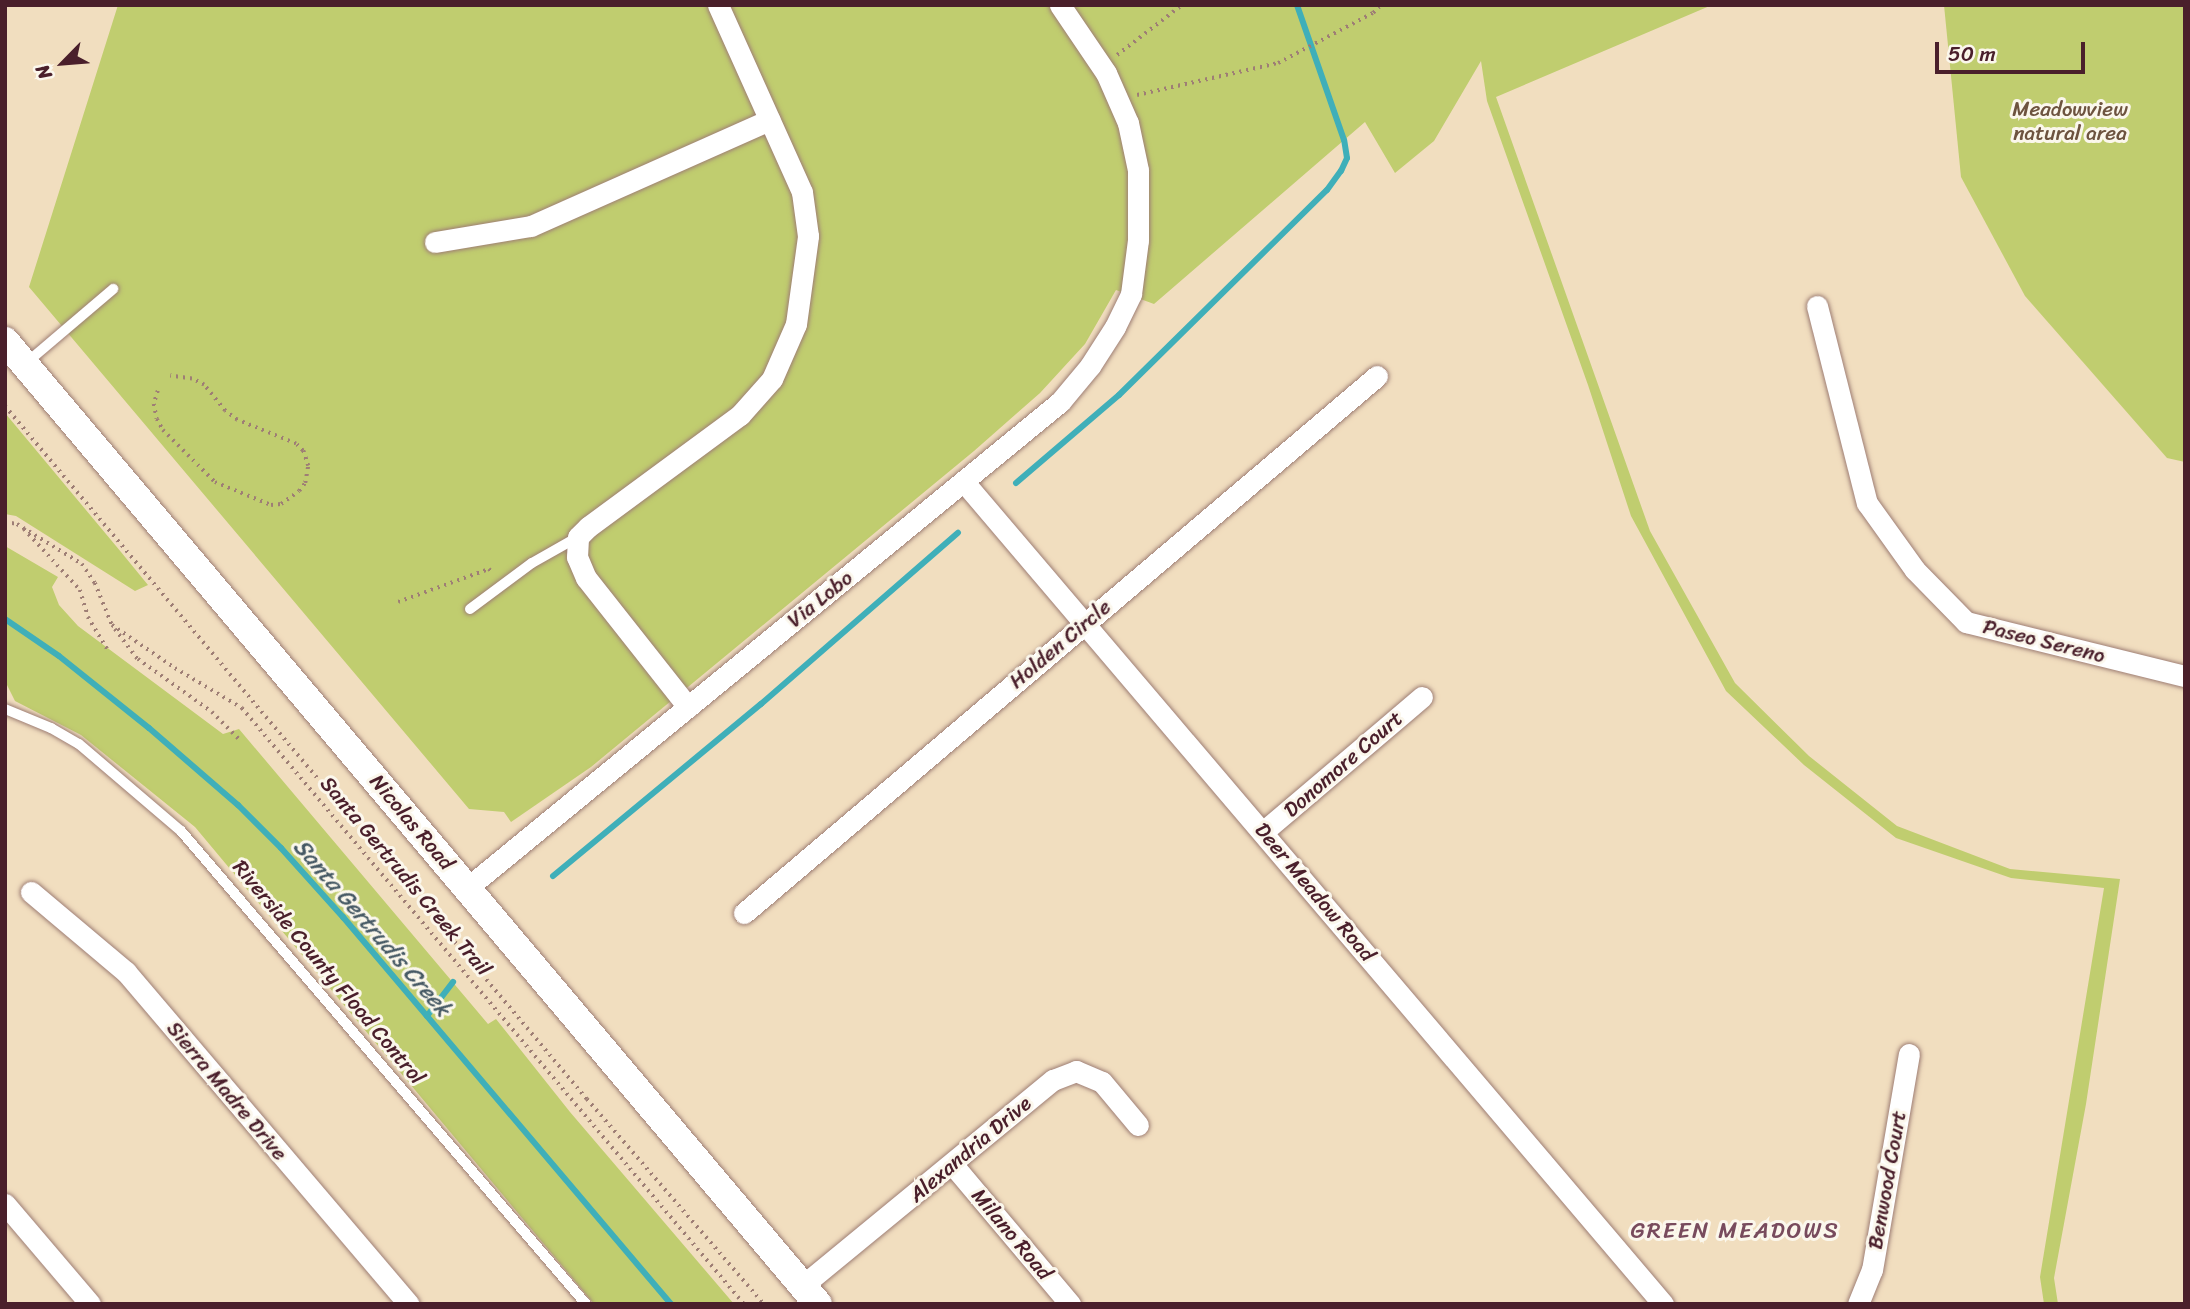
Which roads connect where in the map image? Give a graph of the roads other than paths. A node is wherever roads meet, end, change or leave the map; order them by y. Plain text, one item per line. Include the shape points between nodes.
1 (718, 5) edge
2 (1060, 5) edge
3 (769, 120) junction
4 (435, 242) dead end
5 (113, 289) dead end
6 (1816, 306) dead end
7 (5, 341) edge
8 (25, 364) junction
9 (1377, 376) dead end
10 (964, 482) junction
11 (578, 537) junction
12 (470, 609) dead end
13 (1085, 623) junction
14 (2185, 676) edge
15 (1422, 696) dead end
16 (688, 707) junction
17 (5, 709) edge
18 (1264, 831) junction
19 (467, 888) junction
20 (31, 892) dead end
21 (744, 913) dead end
22 (1909, 1054) dead end
23 (1138, 1125) dead end
24 (953, 1164) junction
25 (5, 1204) edge
26 (810, 1295) edge
27 (402, 1301) edge
28 (90, 1304) edge
29 (586, 1304) edge
30 (1070, 1304) edge
31 (1663, 1304) edge
32 (1858, 1304) edge

1 - 3 street
2 - 10 street, Via Lobo via 1101,65 1128,123 1138,170 1132,294 1090,366 1060,402
3 - 4 street via 531,226
3 - 11 street via 802,192 808,236 796,324 772,379 740,415
5 - 8 lane
6 - 14 street, Paseo Sereno via 1867,503 1915,569 1966,622
7 - 8 main road, Nicolas Road
8 - 19 main road, Nicolas Road
9 - 13 street, Holden Circle
10 - 13 street, Deer Meadow Road
10 - 16 street, Via Lobo
11 - 12 lane via 522,570
11 - 16 street via 577,557 586,578
13 - 18 street, Deer Meadow Road
13 - 21 street, Holden Circle
15 - 18 street, Donomore Court
16 - 19 street, Via Lobo
17 - 29 lane, Riverside County Flood Control via 79,744 198,848
18 - 31 street, Deer Meadow Road
19 - 26 main road, Nicolas Road
20 - 27 street, Sierra Madre Drive via 126,972
22 - 32 street, Benwood Court via 1871,1270
23 - 24 street, Alexandria Drive via 1102,1082 1076,1072 1053,1080
24 - 26 street, Alexandria Drive
24 - 30 street, Milano Road
25 - 28 street

